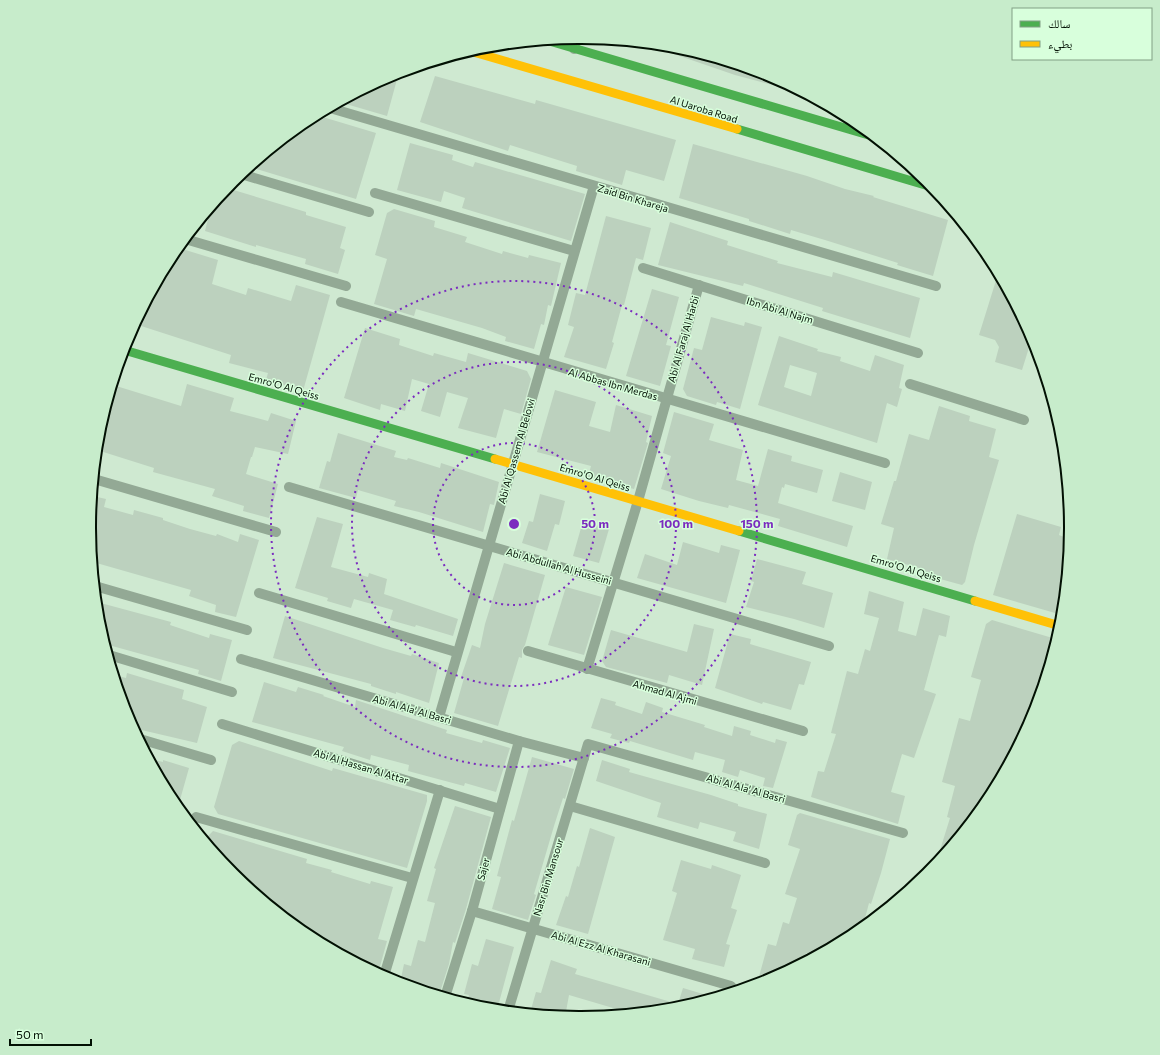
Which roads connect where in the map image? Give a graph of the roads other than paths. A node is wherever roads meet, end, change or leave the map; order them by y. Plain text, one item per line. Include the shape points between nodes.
1 (575, 44) edge
2 (560, 45) edge
3 (574, 49) junction
4 (481, 54) edge
5 (336, 110) edge
6 (858, 132) edge
7 (248, 176) edge
8 (919, 183) edge
9 (594, 186) junction
10 (375, 193) dead end
11 (369, 212) dead end
12 (191, 241) edge
13 (574, 251) junction
14 (642, 268) dead end
15 (698, 285) junction
16 (346, 286) dead end
17 (936, 286) dead end
18 (341, 302) dead end
19 (129, 352) edge
20 (918, 353) dead end
21 (542, 363) junction
22 (910, 384) dead end
23 (666, 399) junction
24 (1024, 420) dead end
25 (885, 463) dead end
26 (512, 464) junction
27 (99, 481) edge
28 (289, 487) dead end
29 (638, 501) junction
30 (276, 532) dead end
31 (489, 545) junction
32 (613, 582) junction
33 (101, 588) edge
34 (259, 593) dead end
35 (1054, 624) edge
36 (247, 630) dead end
37 (829, 646) dead end
38 (528, 651) dead end
39 (456, 652) junction
40 (114, 657) edge
41 (241, 659) dead end
42 (587, 669) junction
43 (232, 692) dead end
44 (438, 716) junction
45 (222, 724) dead end
46 (803, 731) dead end
47 (146, 741) edge
48 (520, 741) junction
49 (588, 744) joint
50 (584, 758) junction
51 (210, 760) dead end
52 (440, 790) junction
53 (570, 806) junction
54 (500, 809) junction
55 (196, 817) dead end
56 (903, 832) dead end
57 (765, 863) dead end
58 (412, 878) junction
59 (472, 911) junction
60 (532, 928) junction
61 (386, 970) edge
62 (731, 986) dead end
63 (447, 992) edge
64 (510, 1006) edge

1 - 3 street
2 - 3 street
3 - 6 street
4 - 8 street, Al Uaroba Road
5 - 9 street, Zaid Bin Khareja
7 - 11 street
9 - 13 street, Abi Al Qassem Al Belowi
9 - 17 street, Zaid Bin Khareja
10 - 13 street
12 - 16 street
13 - 21 street, Abi Al Qassem Al Belowi
14 - 15 street, Ibn Abi Al Najm
15 - 20 street, Ibn Abi Al Najm
15 - 23 street, Abi Al Faraj Al Harbi
18 - 21 street, Al Abbas Ibn Merdas
19 - 26 street, Emro'O Al Qeiss
21 - 23 street, Al Abbas Ibn Merdas
21 - 26 street, Abi Al Qassem Al Belowi
22 - 24 street
23 - 25 street, Al Abbas Ibn Merdas
23 - 29 street, Abi Al Faraj Al Harbi
26 - 29 street, Emro'O Al Qeiss
26 - 31 street, Abi Al Qassem Al Belowi
27 - 30 street
28 - 31 street, Abi Abdullah Al Husseini
29 - 32 street, Abi Al Faraj Al Harbi
29 - 35 street, Emro'O Al Qeiss
31 - 32 street, Abi Abdullah Al Husseini
31 - 39 street, Abi Al Qassem Al Belowi
32 - 37 street, Abi Abdullah Al Husseini
32 - 42 street, Abi Al Faraj Al Harbi
33 - 36 street
34 - 39 street
38 - 42 street, Ahmad Al Ajmi
39 - 44 street, Abi Al Qassem Al Belowi
40 - 43 street
41 - 44 street, Abi Al Ala' Al Basri
42 - 46 street, Ahmad Al Ajmi
44 - 48 street, Abi Al Ala' Al Basri
45 - 52 street, Abi Al Hassan Al Attar
47 - 51 street
48 - 50 street, Abi Al Ala' Al Basri
48 - 54 street, Sajer
49 - 50 street, Nasr Bin Mansour
49 - 56 street, Abi Al Ala' Al Basri
50 - 53 street, Nasr Bin Mansour
52 - 54 street, Abi Al Hassan Al Attar
52 - 58 street
53 - 57 street
53 - 60 street, Nasr Bin Mansour
54 - 59 street, Sajer
55 - 58 street
58 - 61 street
59 - 60 street, Abi Al Ezz Al Kharasani
59 - 63 street, Sajer
60 - 62 street, Abi Al Ezz Al Kharasani
60 - 64 street, Nasr Bin Mansour

